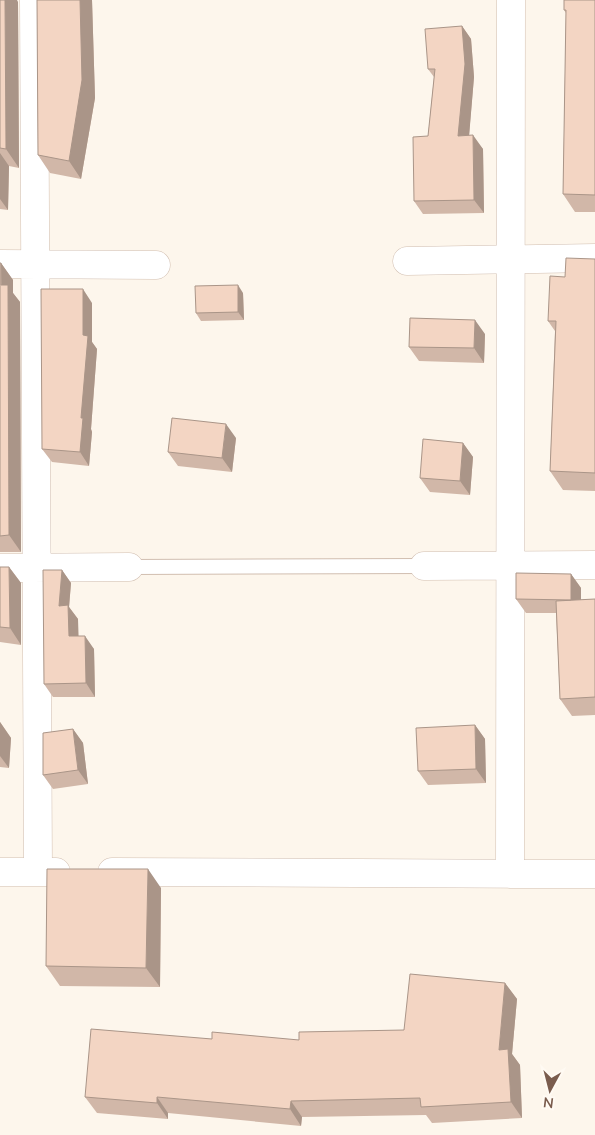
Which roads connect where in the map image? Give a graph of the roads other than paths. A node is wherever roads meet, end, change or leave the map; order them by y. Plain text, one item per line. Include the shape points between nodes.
1 (34, 0) edge
2 (511, 0) edge
3 (595, 258) edge
4 (510, 259) junction
5 (408, 261) dead end
6 (0, 264) edge
7 (35, 264) junction
8 (156, 264) dead end
9 (510, 565) junction
10 (595, 565) edge
11 (424, 566) joint
12 (129, 567) joint
13 (0, 568) edge
14 (36, 568) junction
15 (0, 872) edge
16 (38, 872) junction
17 (510, 874) junction
18 (595, 874) edge

1 - 7 street
2 - 4 street
3 - 4 street
4 - 5 street
4 - 9 street
6 - 7 street
7 - 8 street
7 - 14 street
9 - 10 street
9 - 11 street
9 - 17 street
11 - 12 lane
12 - 14 street
13 - 14 street
14 - 16 street
15 - 16 street
16 - 17 street
17 - 18 street

